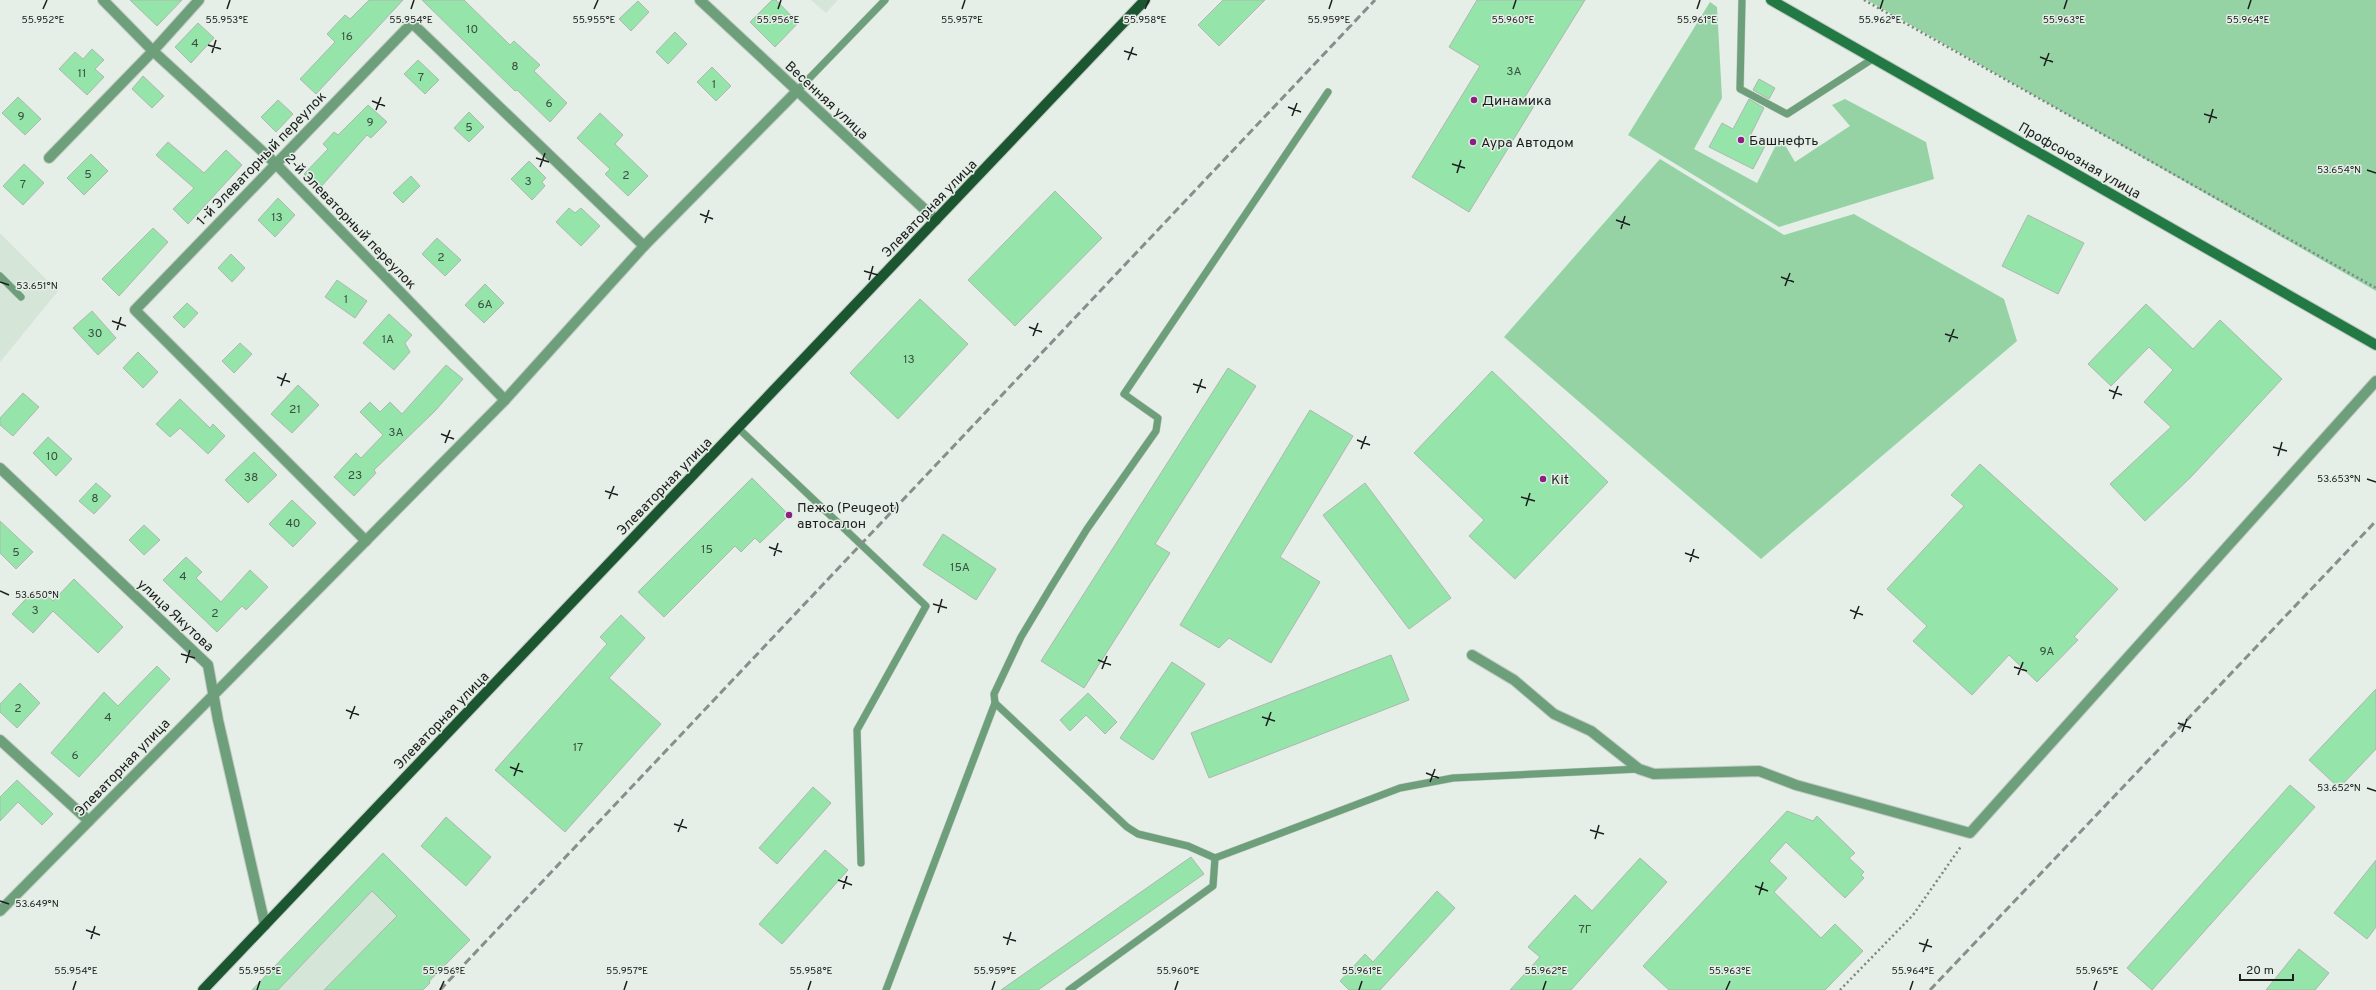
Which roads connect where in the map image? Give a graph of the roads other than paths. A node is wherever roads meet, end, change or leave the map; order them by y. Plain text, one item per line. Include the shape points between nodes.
1 (102, 0) edge
2 (199, 0) edge
3 (700, 0) edge
4 (885, 0) edge
5 (1145, 0) edge
6 (1742, 0) edge
7 (1771, 0) edge
8 (153, 51) junction
9 (1874, 58) junction
10 (797, 92) junction
11 (1328, 92) dead end
12 (50, 158) dead end
13 (276, 163) junction
14 (936, 220) junction
15 (644, 246) junction
16 (0, 276) edge
17 (21, 296) dead end
18 (2376, 345) edge
19 (2376, 381) edge
20 (505, 400) junction
21 (738, 428) junction
22 (0, 468) edge
23 (366, 541) junction
24 (1472, 656) dead end
25 (212, 694) junction
26 (995, 703) junction
27 (0, 740) edge
28 (1639, 769) junction
29 (89, 821) junction
30 (1215, 858) junction
31 (861, 863) dead end
32 (0, 911) edge
33 (265, 925) junction
34 (203, 990) edge
35 (886, 990) edge
36 (1069, 990) edge

1 - 8 street, 2-й Элеваторный переулок
2 - 8 street
3 - 10 street, Весенняя улица
4 - 10 lane
5 - 14 main road, Элеваторная улица
6 - 9 lane via 1740,89 1786,114
7 - 9 main road, Профсоюзная улица
8 - 12 street
8 - 13 street, 2-й Элеваторный переулок
9 - 18 main road, Профсоюзная улица
10 - 14 street, Весенняя улица
10 - 15 street, Элеваторная улица
11 - 26 lane via 1124,394 1158,418 1156,431 1087,529 1021,637 994,694
13 - 15 street, 1-й Элеваторный переулок via 412,23
13 - 20 street, 2-й Элеваторный переулок
13 - 23 street, 1-й Элеваторный переулок via 135,310
14 - 21 main road, Элеваторная улица
15 - 20 street, Элеваторная улица
16 - 17 lane
19 - 28 street via 1970,833 1796,785 1759,771 1654,774
20 - 23 street, Элеваторная улица
21 - 31 lane via 926,606 857,730
21 - 33 main road, Элеваторная улица
22 - 25 street, улица Якутова via 208,665
23 - 25 street, Элеваторная улица
24 - 28 street via 1514,680 1554,714 1591,731
25 - 29 street, Элеваторная улица
25 - 33 street, улица Якутова
26 - 30 lane via 1127,827 1138,834 1188,846
26 - 35 lane
27 - 29 street
28 - 30 lane via 1453,778 1400,788
29 - 32 street, Элеваторная улица
30 - 36 lane via 1213,886
33 - 34 main road, Элеваторная улица

